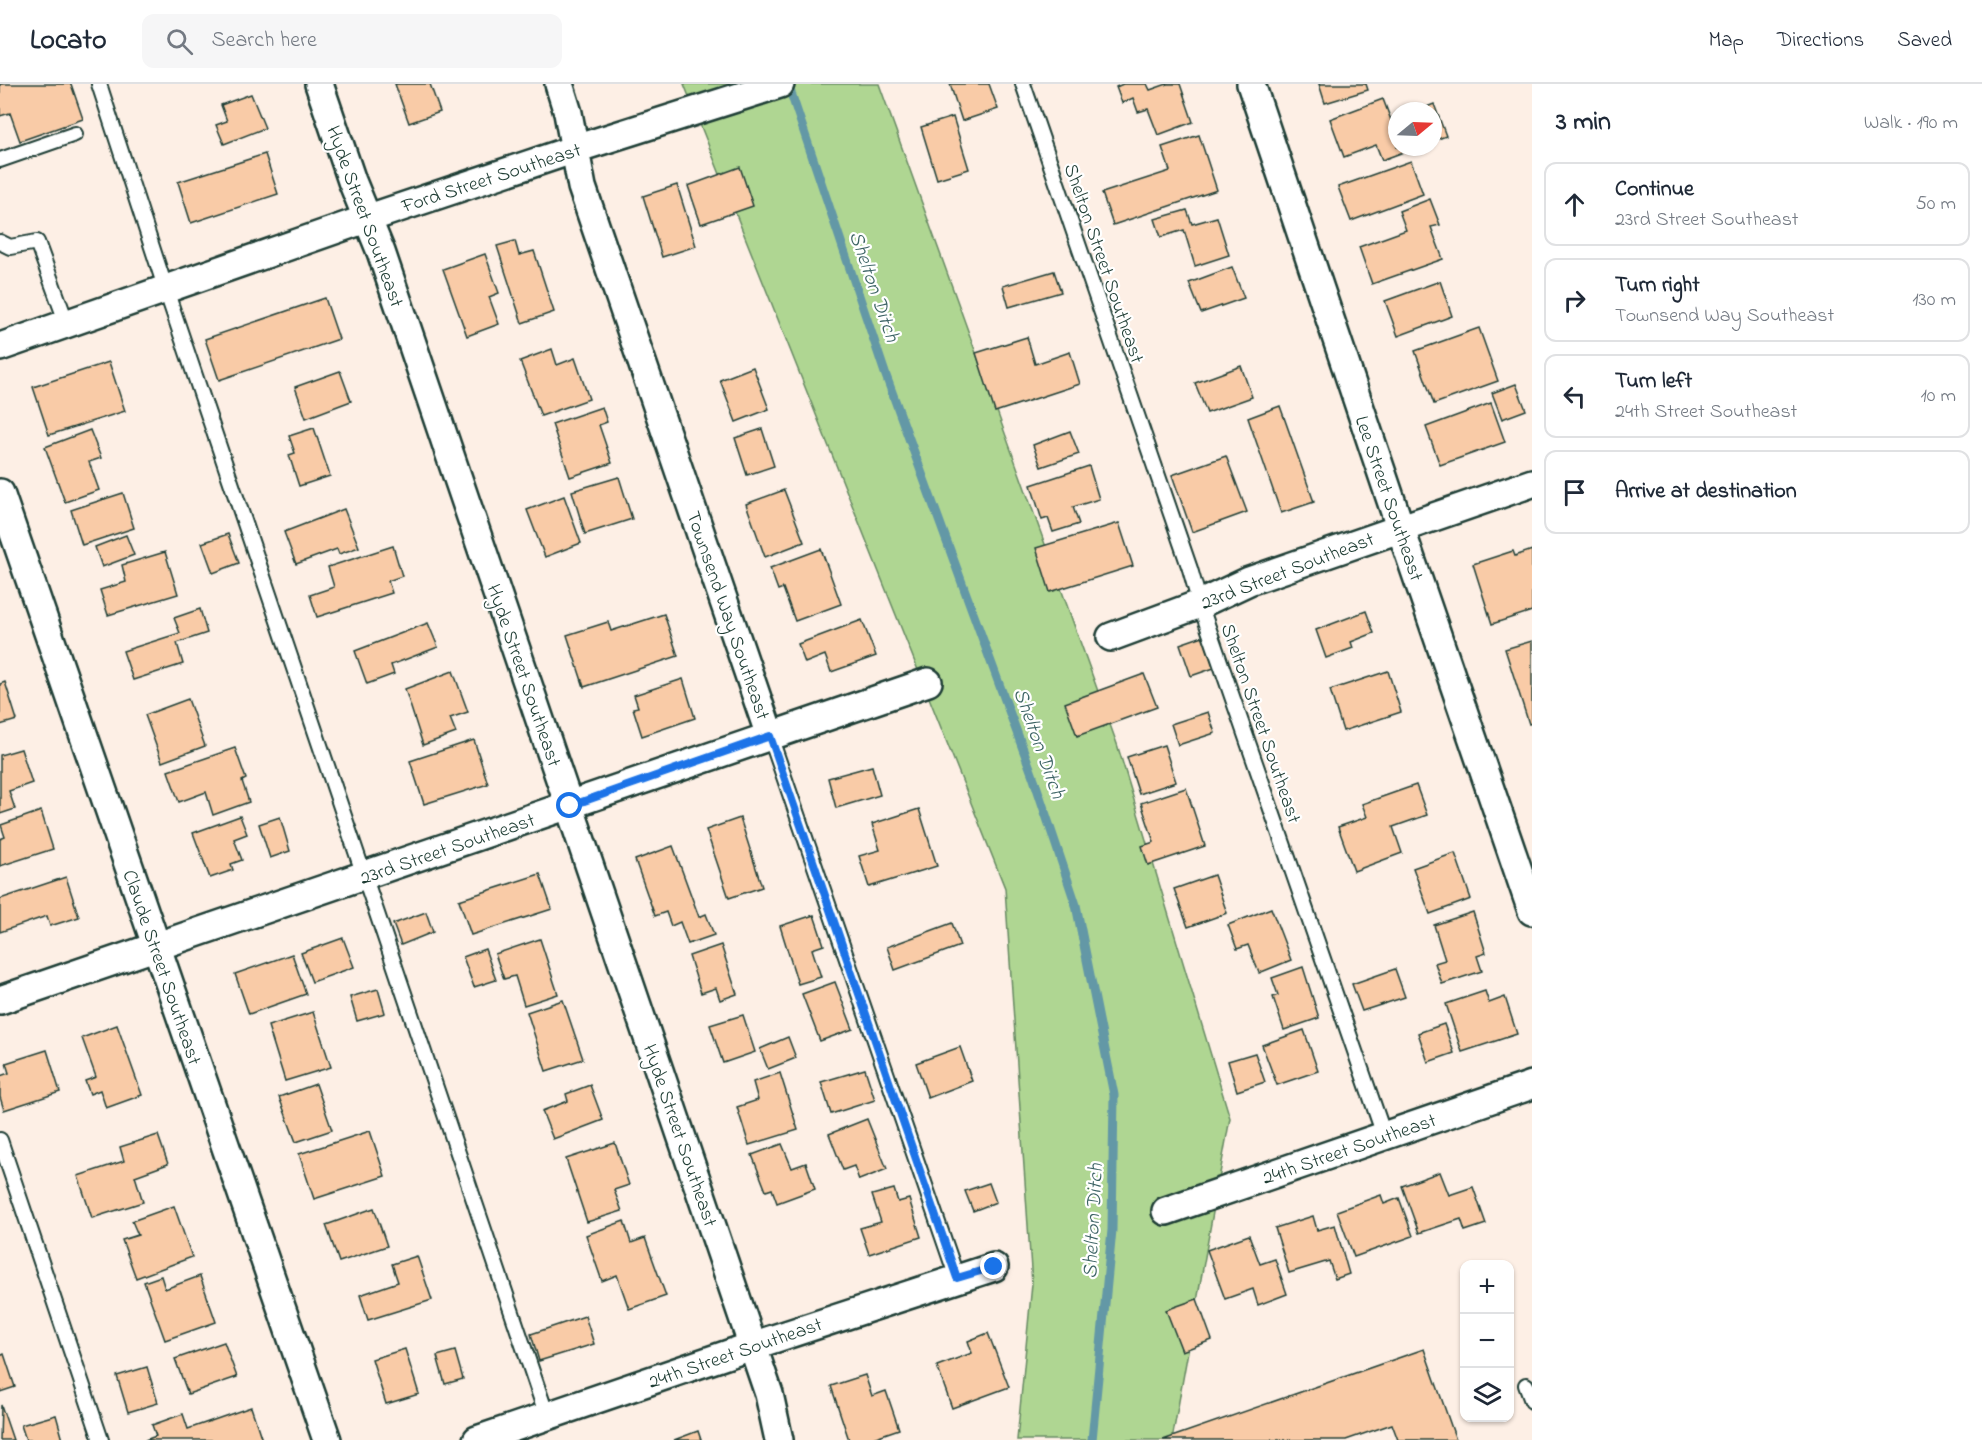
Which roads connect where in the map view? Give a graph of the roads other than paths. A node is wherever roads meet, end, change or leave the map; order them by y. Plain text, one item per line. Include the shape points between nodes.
1 (99, 84) edge
2 (319, 84) edge
3 (559, 84) edge
4 (780, 84) edge
5 (1023, 84) edge
6 (1251, 84) edge
7 (75, 134) dead end
8 (575, 149) junction
9 (0, 160) edge
10 (366, 219) junction
11 (0, 242) edge
12 (166, 290) junction
13 (67, 324) junction
14 (0, 347) edge
15 (1532, 483) edge
16 (0, 494) edge
17 (1400, 527) junction
18 (1200, 604) junction
19 (1111, 637) dead end
20 (928, 682) dead end
21 (770, 736) junction
22 (570, 806) junction
23 (366, 876) junction
24 (1532, 910) edge
25 (155, 947) junction
26 (0, 1000) edge
27 (1532, 1085) edge
28 (1384, 1135) junction
29 (0, 1140) edge
30 (1167, 1210) dead end
31 (994, 1267) dead end
32 (957, 1278) junction
33 (752, 1346) junction
34 (1526, 1385) dead end
35 (1532, 1401) edge
36 (547, 1416) junction
37 (101, 1440) edge
38 (327, 1440) edge
39 (477, 1440) edge
40 (779, 1440) edge

1 - 12 lane
2 - 10 street, Hyde Street Southeast
3 - 8 street, Townsend Way Southeast
4 - 8 street, Ford Street Southeast
5 - 18 lane, Shelton Street Southeast
6 - 17 street, Lee Street Southeast
7 - 9 lane
8 - 10 street, Ford Street Southeast
8 - 21 street, Townsend Way Southeast via 582,187
10 - 12 street, Ford Street Southeast
10 - 22 street, Hyde Street Southeast via 381,252
11 - 13 lane via 10,247 36,242
12 - 13 street, Ford Street Southeast
12 - 23 lane
13 - 14 street, Ford Street Southeast
15 - 17 street, 23rd Street Southeast
16 - 25 street, Claude Street Southeast
17 - 18 street, 23rd Street Southeast via 1250,581
17 - 24 street, Lee Street Southeast
18 - 19 street, 23rd Street Southeast
18 - 28 lane, Shelton Street Southeast
20 - 21 street, 23rd Street Southeast
21 - 22 street, 23rd Street Southeast
21 - 32 lane, Townsend Way Southeast
22 - 23 street, 23rd Street Southeast
22 - 33 street, Hyde Street Southeast
23 - 25 street, 23rd Street Southeast
23 - 36 lane
25 - 26 street, 23rd Street Southeast
25 - 38 street, Claude Street Southeast
27 - 28 street, 24th Street Southeast
28 - 30 street, 24th Street Southeast
29 - 37 lane
31 - 32 street, 24th Street Southeast
32 - 33 street, 24th Street Southeast
33 - 36 street, 24th Street Southeast
33 - 40 street, Hyde Street Southeast via 769,1394
34 - 35 lane
36 - 39 street, 24th Street Southeast

